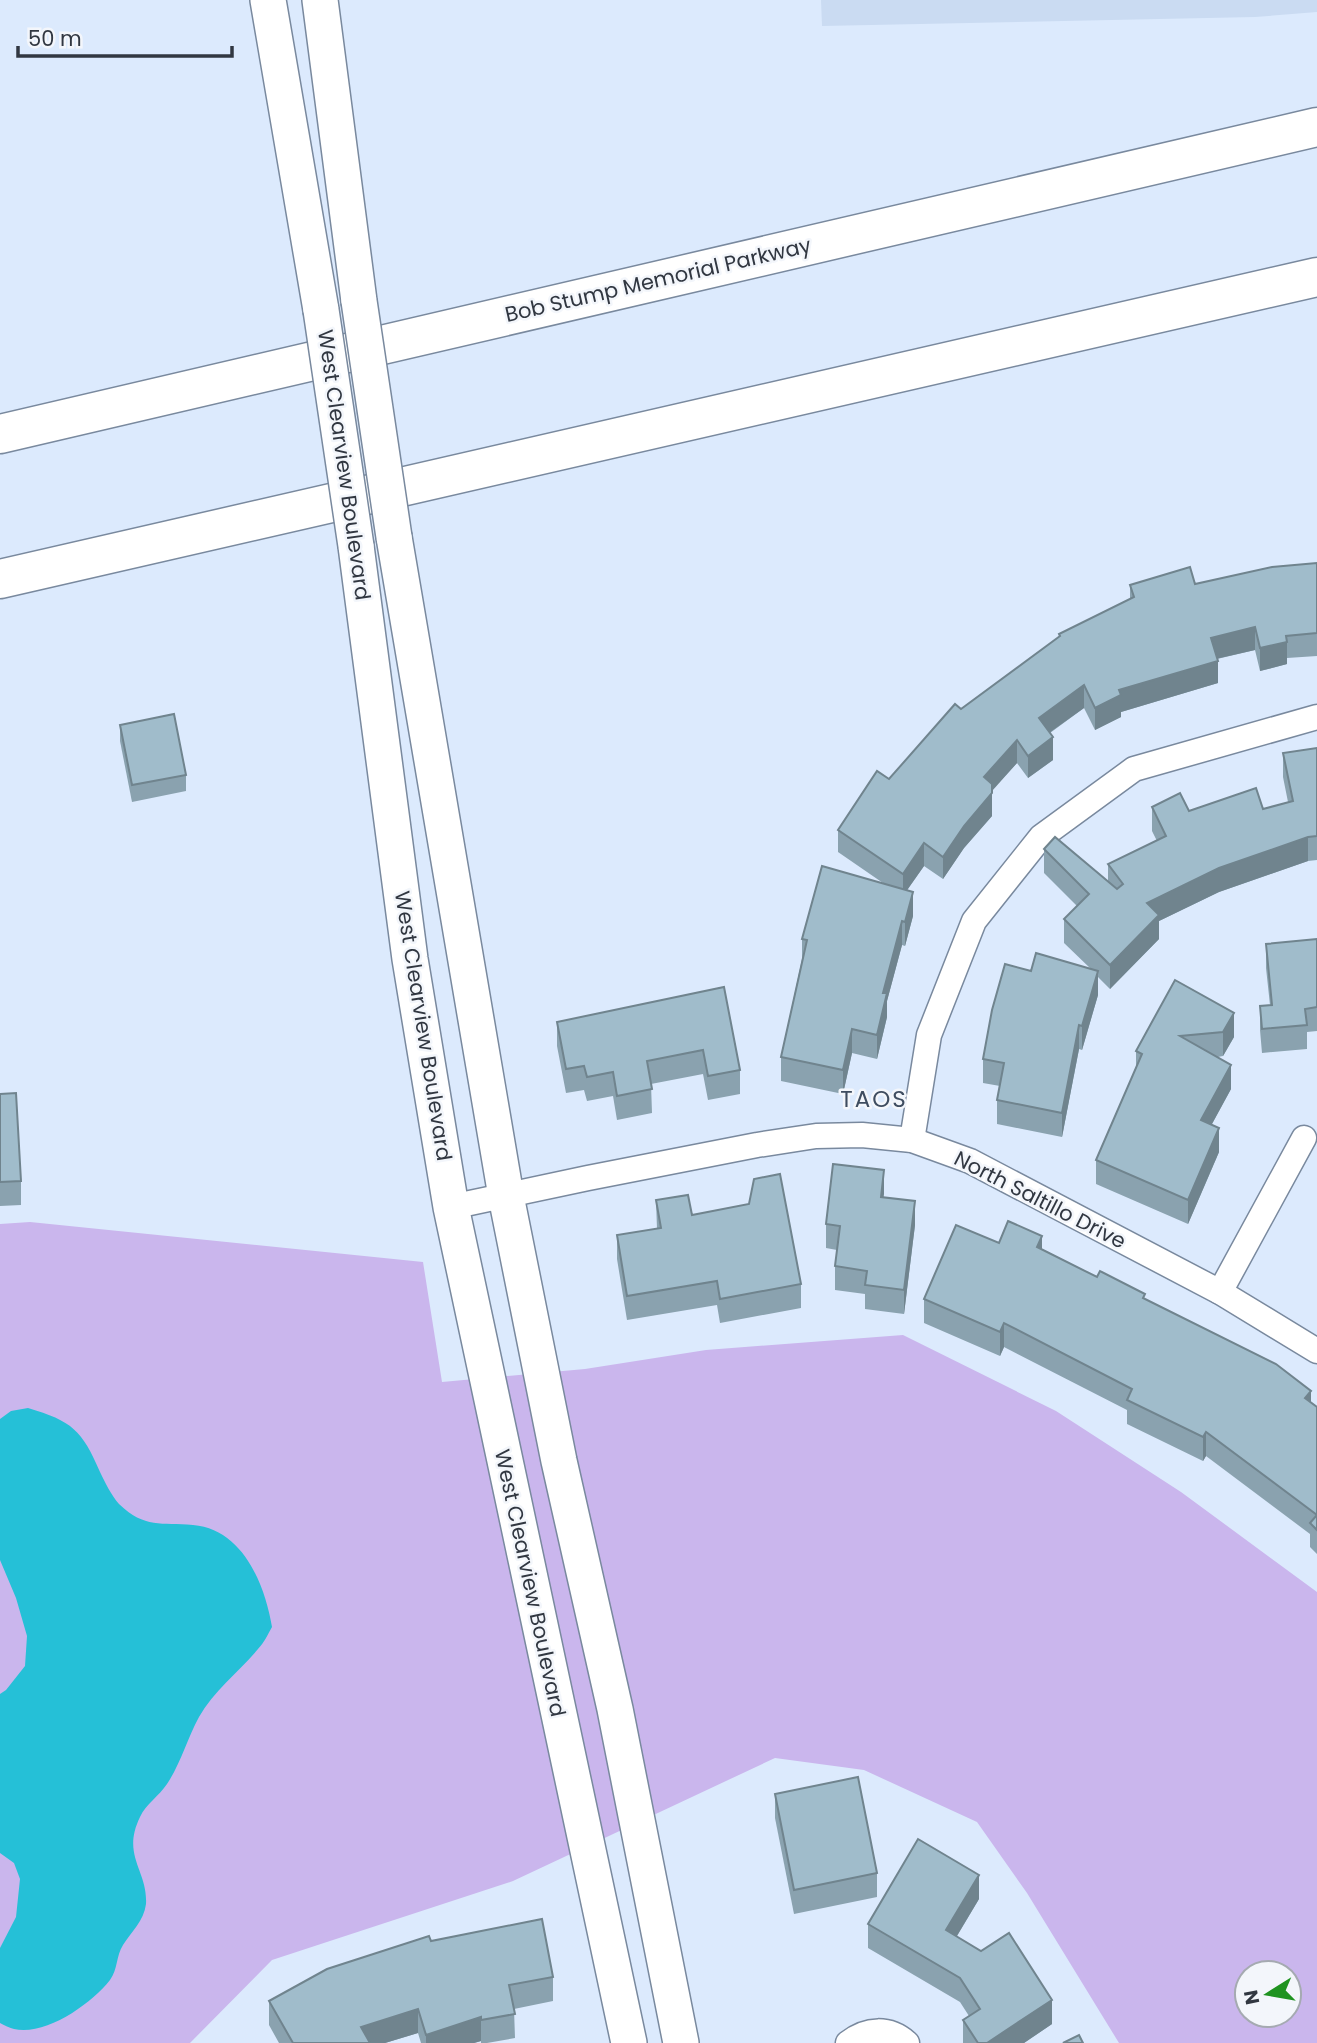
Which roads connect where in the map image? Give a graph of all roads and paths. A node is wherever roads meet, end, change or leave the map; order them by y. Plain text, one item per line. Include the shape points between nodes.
1 (268, 0) edge
2 (320, 0) edge
3 (1317, 127) edge
4 (1317, 277) edge
5 (0, 434) edge
6 (0, 579) edge
7 (1317, 717) edge
8 (1304, 1138) dead end
9 (912, 1140) junction
10 (506, 1196) junction
11 (451, 1208) junction
12 (1220, 1292) junction
13 (1317, 1351) edge
14 (629, 2043) edge
15 (681, 2043) edge
16 (848, 2043) edge
17 (907, 2043) edge

1 - 11 street, West Clearview Boulevard, bridge via 321,310 410,959
2 - 10 street, West Clearview Boulevard, bridge via 394,537
3 - 5 highway, Bob Stump Memorial Parkway
4 - 6 highway
7 - 9 street via 1134,769 1041,837 974,922 929,1035
8 - 12 street
9 - 10 street, North Saltillo Drive via 816,1136
9 - 12 street, North Saltillo Drive via 970,1161
10 - 11 street, North Saltillo Drive
10 - 15 street, West Clearview Boulevard
11 - 14 street, West Clearview Boulevard
12 - 13 street, North Saltillo Drive
16 - 17 street via 874,2031 888,2032

